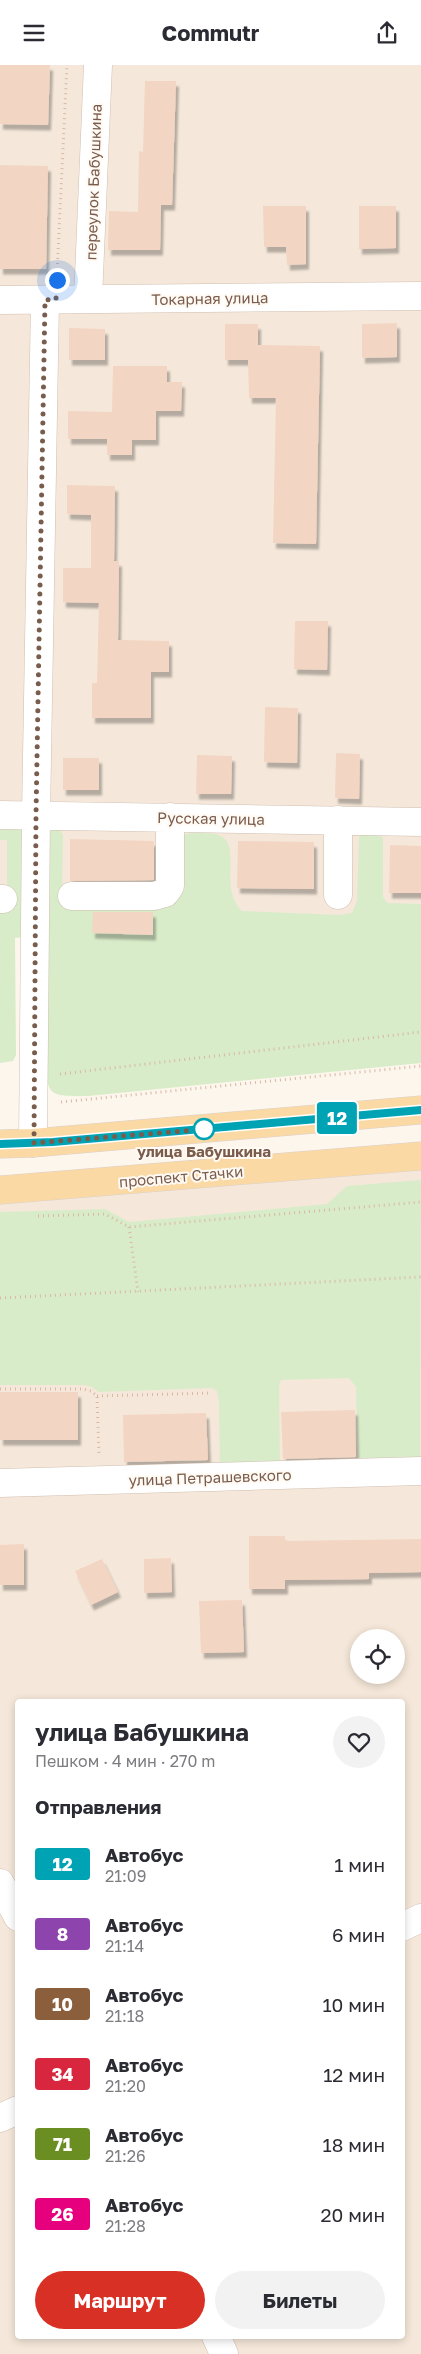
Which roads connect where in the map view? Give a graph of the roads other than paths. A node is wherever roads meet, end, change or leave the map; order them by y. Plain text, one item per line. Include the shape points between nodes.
1 (98, 65) edge
2 (421, 296) edge
3 (88, 299) junction
4 (0, 300) edge
5 (51, 300) junction
6 (0, 815) edge
7 (36, 815) junction
8 (170, 817) junction
9 (338, 820) junction
10 (421, 822) edge
11 (338, 895) dead end
12 (72, 896) dead end
13 (421, 1110) edge
14 (34, 1143) junction
15 (0, 1144) edge
16 (421, 1156) edge
17 (0, 1190) edge
18 (421, 1471) edge
19 (0, 1483) edge
20 (0, 1883) edge
21 (15, 1911) edge
22 (421, 1918) edge
23 (405, 1926) edge
24 (15, 2111) edge
25 (0, 2118) edge
26 (217, 2339) edge
27 (224, 2354) edge

1 - 3 street, переулок Бабушкина
2 - 3 street, Токарная улица
3 - 5 street, Токарная улица
4 - 5 street, Токарная улица
5 - 7 street
6 - 7 street, Русская улица
7 - 8 street, Русская улица
7 - 14 street
8 - 9 street, Русская улица
8 - 12 street via 170,886 164,893 154,897
9 - 10 street, Русская улица
9 - 11 street
13 - 14 main road
14 - 15 main road
16 - 17 main road, проспект Стачки
18 - 19 street, улица Петрашевского
20 - 21 street
22 - 23 street
24 - 25 street
26 - 27 street

